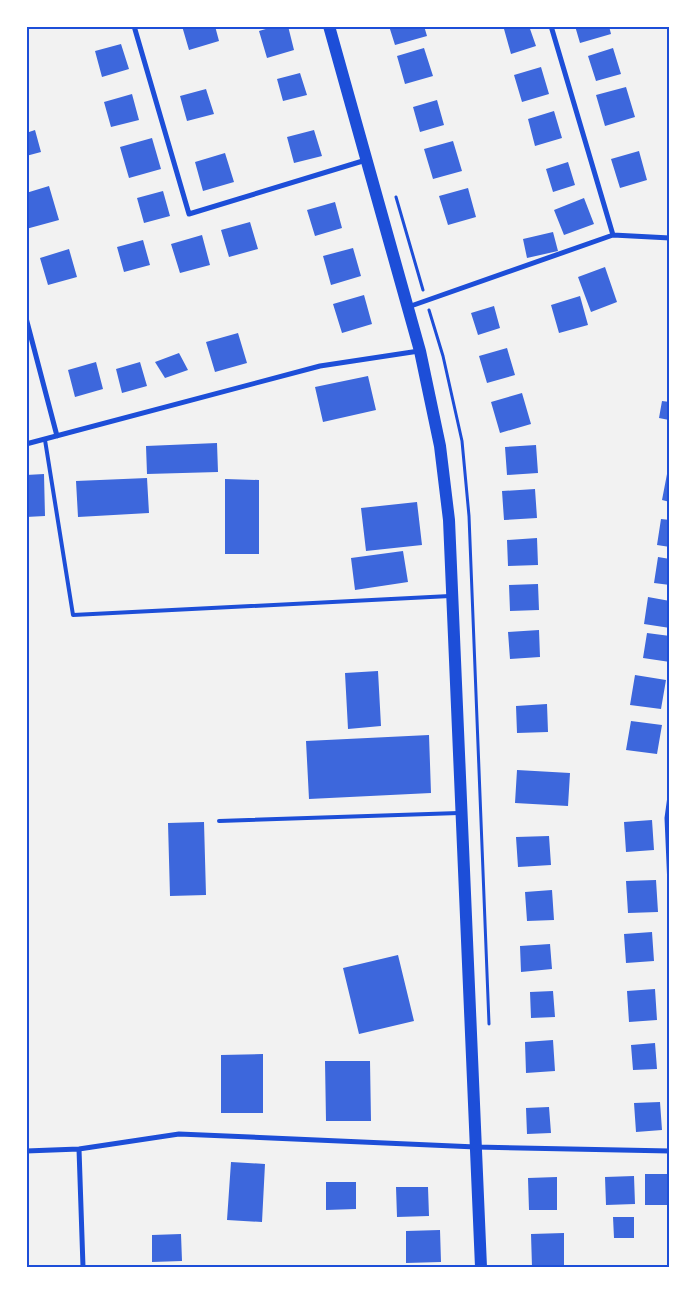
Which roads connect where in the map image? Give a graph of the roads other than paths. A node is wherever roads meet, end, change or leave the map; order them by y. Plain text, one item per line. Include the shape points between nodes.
1 (134, 26) edge
2 (329, 26) edge
3 (551, 26) edge
4 (366, 160) junction
5 (613, 235) junction
6 (670, 238) edge
7 (407, 307) junction
8 (26, 318) edge
9 (420, 351) junction
10 (57, 436) junction
11 (45, 440) junction
12 (26, 444) edge
13 (452, 596) junction
14 (670, 796) edge
15 (462, 813) junction
16 (219, 821) dead end
17 (670, 886) edge
18 (476, 1147) junction
19 (79, 1150) junction
20 (26, 1152) edge
21 (670, 1152) edge
22 (83, 1267) edge
23 (481, 1267) edge

1 - 4 street via 189,214
2 - 4 main road
3 - 5 street
4 - 7 main road
5 - 6 street
5 - 7 street
7 - 9 main road
8 - 10 street
9 - 10 street via 320,366
9 - 13 main road via 440,446 449,520
10 - 11 street
11 - 12 street
11 - 13 lane via 74,615
13 - 15 main road
14 - 17 street via 667,818
15 - 16 lane
15 - 18 main road
18 - 19 street via 179,1134
18 - 21 street
18 - 23 main road
19 - 20 street
19 - 22 street

